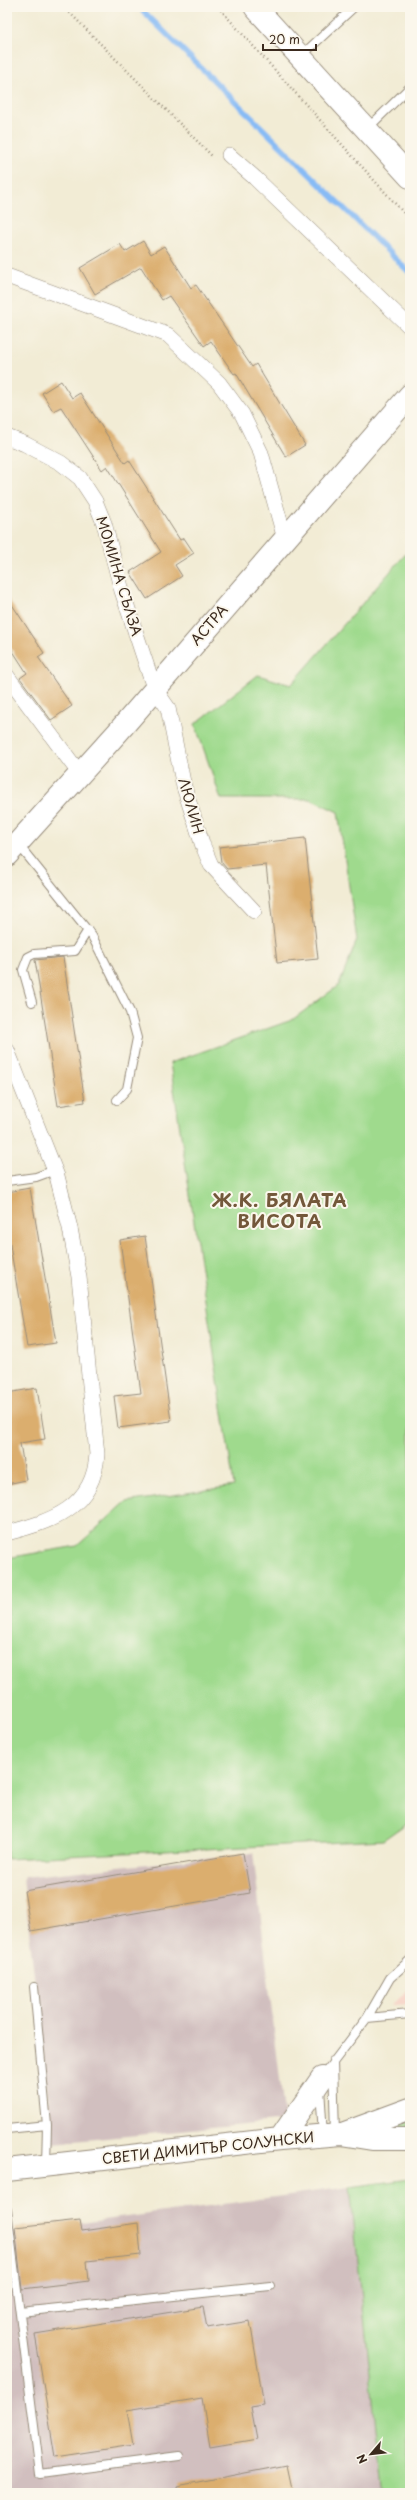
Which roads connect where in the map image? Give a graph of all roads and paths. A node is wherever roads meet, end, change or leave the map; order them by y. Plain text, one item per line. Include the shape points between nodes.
1 (64, 7) edge
2 (218, 7) edge
3 (255, 7) edge
4 (354, 7) edge
5 (300, 57) junction
6 (410, 87) edge
7 (366, 129) junction
8 (229, 155) joint
9 (410, 177) edge
10 (410, 220) edge
11 (7, 276) edge
12 (410, 327) edge
13 (410, 395) edge
14 (7, 437) edge
15 (285, 539) junction
16 (7, 676) edge
17 (154, 688) junction
18 (80, 774) junction
19 (12, 849) edge
20 (254, 911) dead end
21 (88, 930) junction
22 (32, 1002) dead end
23 (7, 1050) edge
24 (117, 1100) dead end
25 (55, 1170) junction
26 (7, 1181) edge
27 (7, 1375) edge
28 (7, 1382) edge
29 (7, 1534) edge
30 (410, 1960) edge
31 (34, 1988) dead end
32 (410, 2014) edge
33 (367, 2018) junction
34 (328, 2069) junction
35 (410, 2109) edge
36 (47, 2125) junction
37 (7, 2129) edge
38 (333, 2135) junction
39 (280, 2139) junction
40 (410, 2139) edge
41 (46, 2165) junction
42 (7, 2170) edge
43 (7, 2210) edge
44 (270, 2286) dead end
45 (20, 2312) junction
46 (179, 2456) dead end

1 - 8 path via 207,154 213,157
2 - 10 path
3 - 5 street
4 - 5 lane
5 - 7 street
6 - 7 lane
7 - 9 street
8 - 12 street
11 - 15 street via 168,335 219,383 242,414 261,452
13 - 15 street, АСТРА
14 - 17 street, МОМИНА СЪЛЗА via 61,463 80,478 95,501
15 - 17 street, АСТРА
16 - 18 street
17 - 18 street, АСТРА
17 - 20 street, ЛЮЛИН via 168,708 184,787 211,865
18 - 19 street, АСТРА
19 - 21 lane
21 - 22 lane via 75,951 34,954 28,957 23,970
21 - 24 lane via 100,949 130,1012 137,1038 127,1089
23 - 25 street
25 - 26 lane via 36,1177
25 - 29 street via 79,1277 96,1431 96,1463 94,1476 78,1502 47,1522
27 - 28 lane
30 - 33 lane via 390,1978
31 - 36 lane
32 - 33 lane
33 - 34 lane
34 - 38 lane
34 - 38 lane via 320,2088
34 - 39 street
35 - 38 street
36 - 37 lane
36 - 41 lane
38 - 39 street, СВЕТИ ДИМИТЪР СОЛУНСКИ
38 - 40 street, СВЕТИ ДИМИТЪР СОЛУНСКИ
39 - 41 street, СВЕТИ ДИМИТЪР СОЛУНСКИ
41 - 42 street, СВЕТИ ДИМИТЪР СОЛУНСКИ
43 - 45 lane
44 - 45 lane
45 - 46 lane via 40,2474

